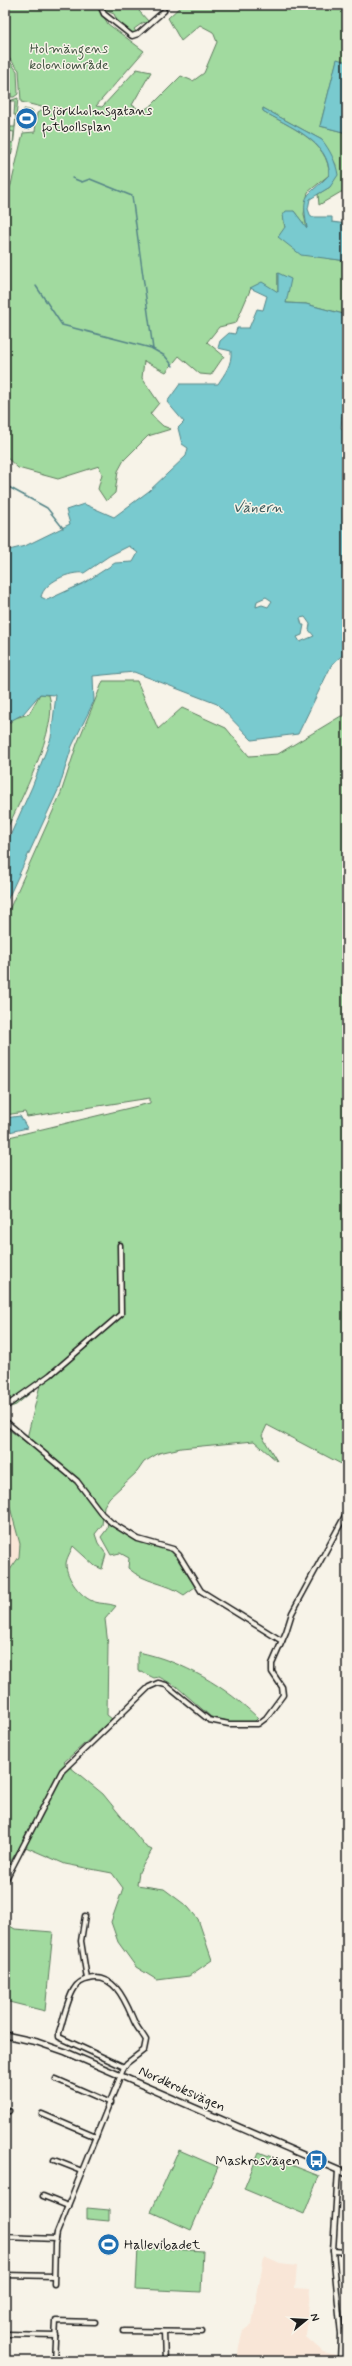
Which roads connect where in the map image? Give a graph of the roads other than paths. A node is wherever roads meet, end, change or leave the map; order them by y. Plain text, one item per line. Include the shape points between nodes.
1 (100, 5) edge
2 (164, 12) dead end
3 (120, 1245) dead end
4 (5, 1408) edge
5 (5, 1421) edge
6 (347, 1512) edge
7 (282, 1641) junction
8 (5, 1881) edge
9 (85, 1916) dead end
10 (87, 1979) junction
11 (5, 2035) edge
12 (124, 2068) junction
13 (121, 2076) junction
14 (56, 2080) dead end
15 (111, 2103) junction
16 (42, 2114) dead end
17 (96, 2138) junction
18 (54, 2160) dead end
19 (338, 2170) junction
20 (82, 2171) junction
21 (347, 2174) edge
22 (43, 2196) dead end
23 (68, 2206) junction
24 (5, 2237) edge
25 (56, 2239) junction
26 (333, 2251) junction
27 (347, 2252) edge
28 (5, 2275) edge
29 (54, 2276) junction
30 (54, 2284) dead end
31 (95, 2322) dead end
32 (124, 2331) dead end
33 (164, 2332) junction
34 (201, 2332) dead end
35 (5, 2334) edge
36 (56, 2336) junction
37 (54, 2360) edge
38 (84, 2361) edge
39 (165, 2361) edge
40 (340, 2361) edge

1 - 2 street via 104,14 132,36
3 - 4 street via 121,1314 50,1375
5 - 7 street via 77,1481 112,1523 138,1539 173,1549 179,1554 201,1591
6 - 7 street via 292,1613
7 - 8 street via 271,1668 282,1687 283,1695 266,1718 258,1724 212,1721 166,1685 149,1687 62,1771
9 - 10 street via 81,1941
10 - 12 street via 96,1978 104,1981 122,1994 146,2040 144,2050
10 - 12 street via 79,1983 71,1995 59,2036 65,2042
11 - 13 street, Nordkroksvägen via 54,2048
12 - 13 street
13 - 15 street
13 - 19 street, Nordkroksvägen
14 - 15 street
15 - 17 street
16 - 17 street
17 - 20 street
18 - 20 street
19 - 21 street, Nordkroksvägen
19 - 26 street
20 - 23 street
22 - 23 street
23 - 25 street
24 - 25 street
25 - 29 street
26 - 27 street
26 - 40 street via 341,2335
28 - 29 street
29 - 30 street
31 - 36 street via 56,2321
32 - 33 street
33 - 34 street
33 - 39 street
35 - 36 street
36 - 37 street
37 - 38 street

